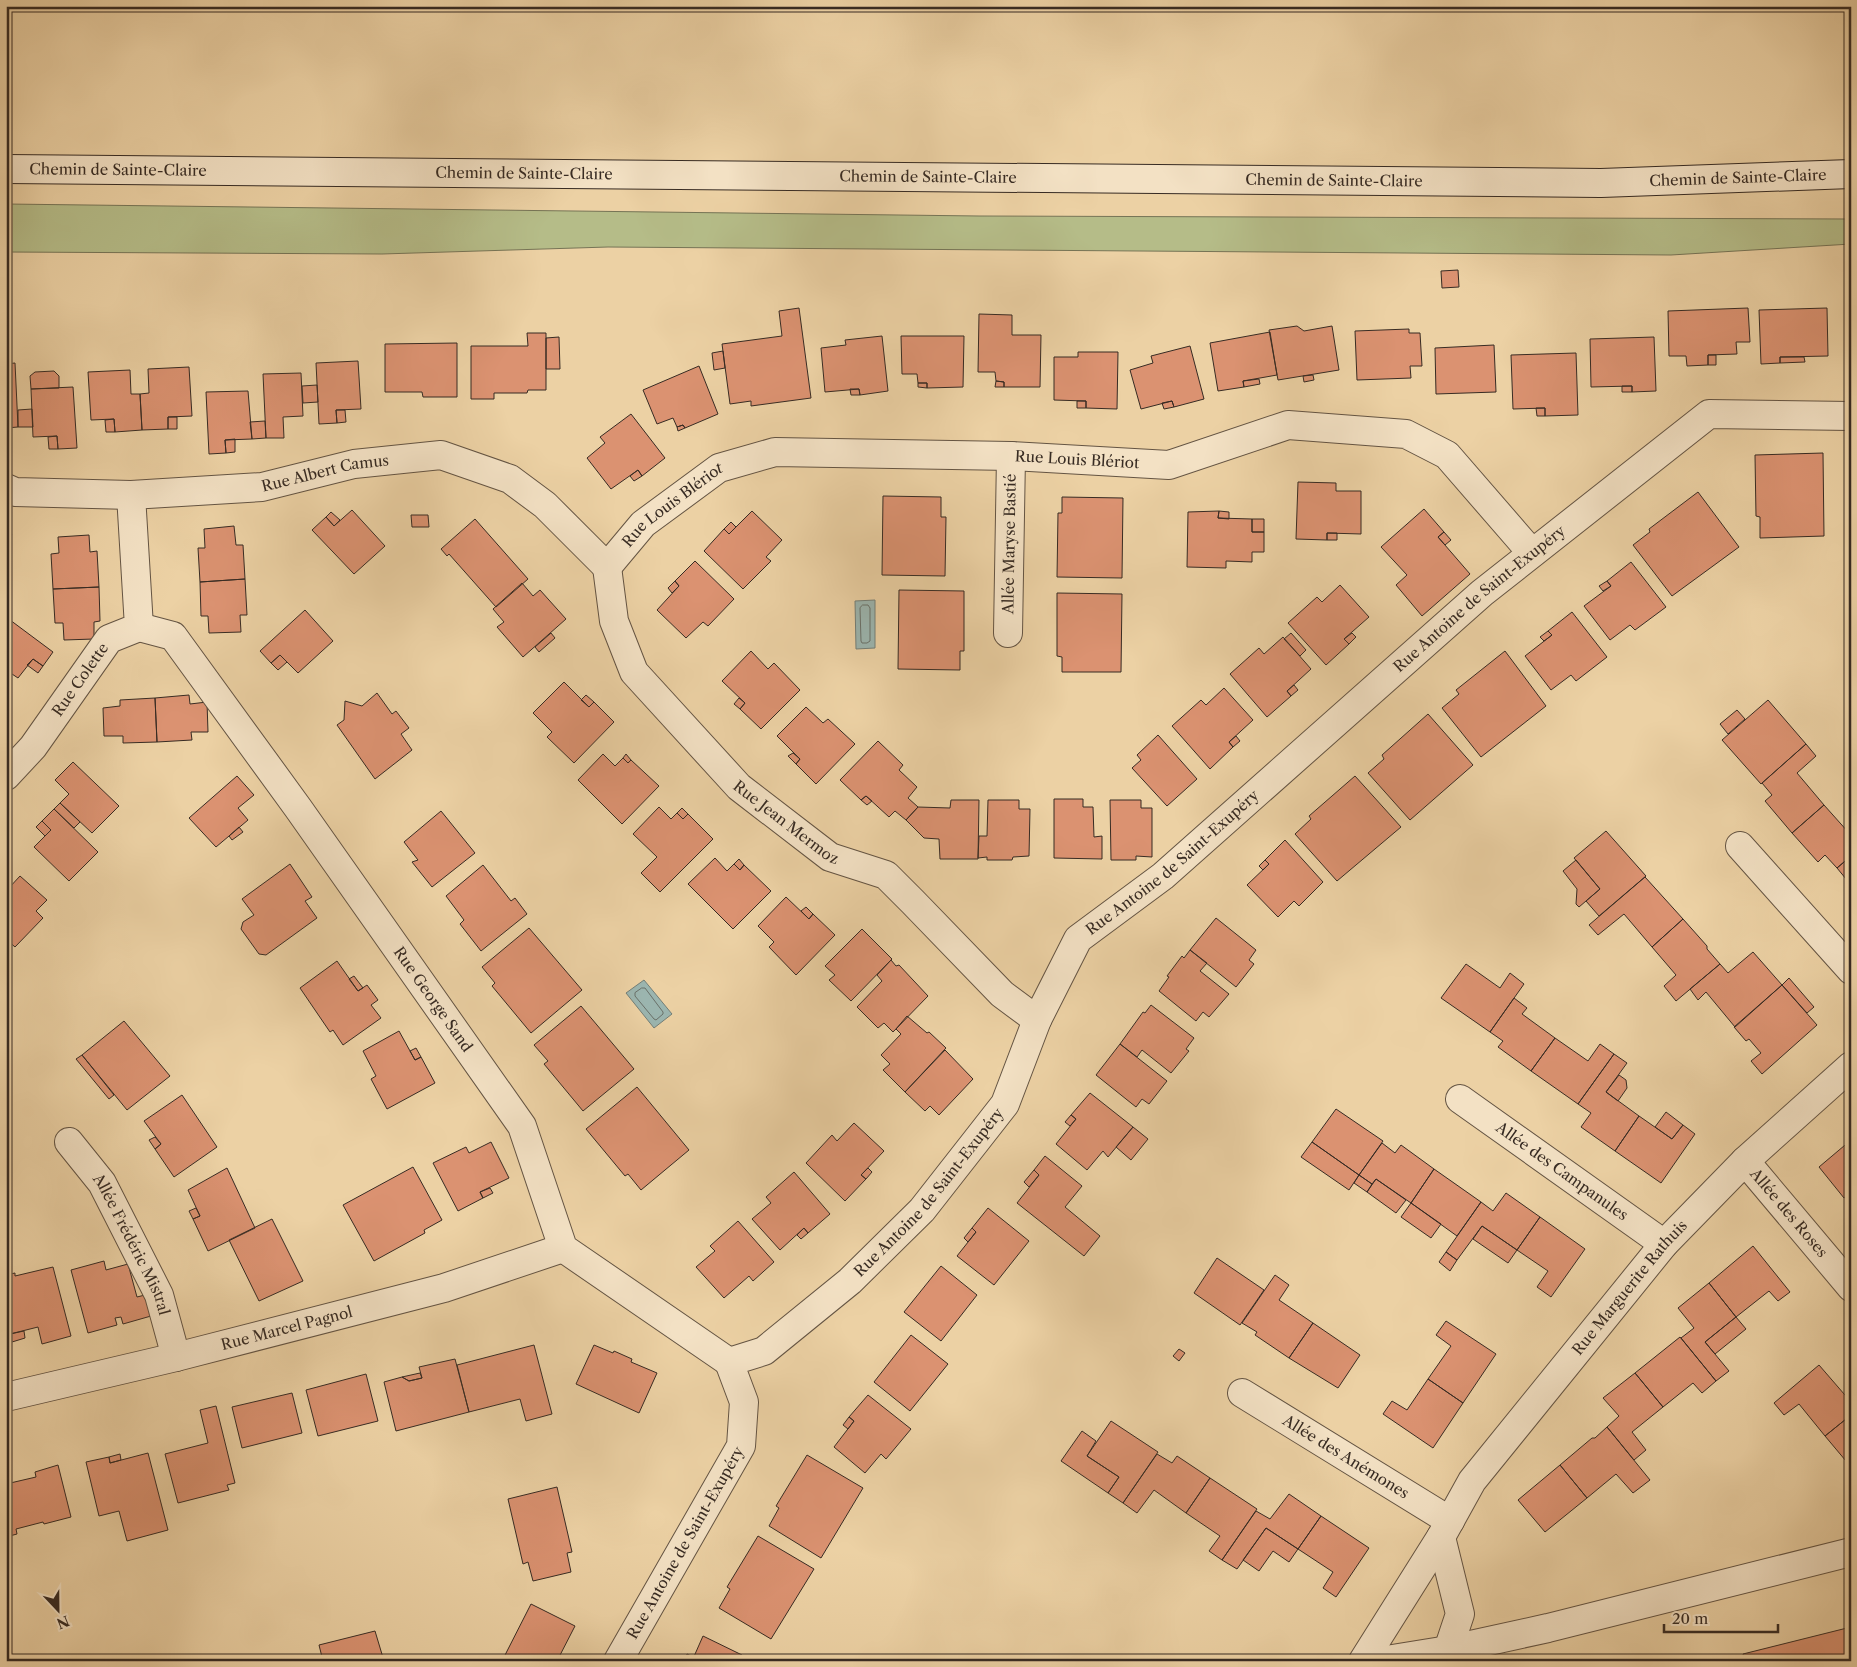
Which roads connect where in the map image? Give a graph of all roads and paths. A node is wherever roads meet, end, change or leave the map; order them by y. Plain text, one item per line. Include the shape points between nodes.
1 (6, 169) edge
2 (1851, 174) edge
3 (1851, 416) edge
4 (1011, 456) junction
5 (6, 488) edge
6 (132, 495) junction
7 (1532, 553) junction
8 (607, 567) junction
9 (139, 627) junction
10 (1008, 633) dead end
11 (6, 776) edge
12 (1740, 846) dead end
13 (1851, 970) edge
14 (1037, 1020) junction
15 (1851, 1066) edge
16 (1460, 1099) dead end
17 (70, 1142) dead end
18 (1745, 1161) junction
19 (1664, 1244) junction
20 (563, 1248) junction
21 (1851, 1287) edge
22 (176, 1357) junction
23 (729, 1362) junction
24 (1242, 1393) dead end
25 (6, 1398) edge
26 (1445, 1529) junction
27 (1851, 1552) edge
28 (1441, 1655) edge
29 (618, 1661) edge
30 (1363, 1661) edge
31 (1380, 1661) edge

1 - 2 street, Chemin de Sainte-Claire via 1601,183
3 - 7 street, Rue Antoine de Saint-Exupéry via 1709,414
4 - 7 street, Rue Louis Blériot via 1169,465 1288,424 1406,434 1447,455
4 - 8 street, Rue Louis Blériot via 776,452 719,468 643,524
4 - 10 street, Allée Maryse Bastié
5 - 6 street, Rue Albert Camus via 15,492
6 - 8 street, Rue Albert Camus via 262,487 354,464 441,454 510,479 545,505
6 - 9 street
7 - 14 street, Rue Antoine de Saint-Exupéry via 1482,593 1163,876 1078,939
8 - 14 street, Rue Jean Mermoz via 614,621 634,672 739,787 830,857 886,875 1002,994
9 - 11 street, Rue Colette via 109,639 33,747
9 - 20 street, Rue George Sand via 173,636 522,1126
12 - 13 street
14 - 23 street, Rue Antoine de Saint-Exupéry via 1006,1104 922,1210 850,1282 764,1351
15 - 18 street, Rue Marguerite Rathuis
16 - 19 street, Allée des Campanules
17 - 22 street, Allée Frédéric Mistral via 102,1183 159,1295
18 - 19 street, Rue Marguerite Rathuis
18 - 21 street, Allée des Roses
19 - 26 street, Rue Marguerite Rathuis via 1472,1481
20 - 22 street, Rue Marcel Pagnol via 444,1288
20 - 23 street
22 - 25 street, Rue Marcel Pagnol
23 - 29 street, Rue Antoine de Saint-Exupéry via 744,1402 741,1446
24 - 26 street, Allée des Anémones
26 - 28 street via 1460,1614
26 - 30 street, Rue Marguerite Rathuis
27 - 28 street
28 - 31 street

